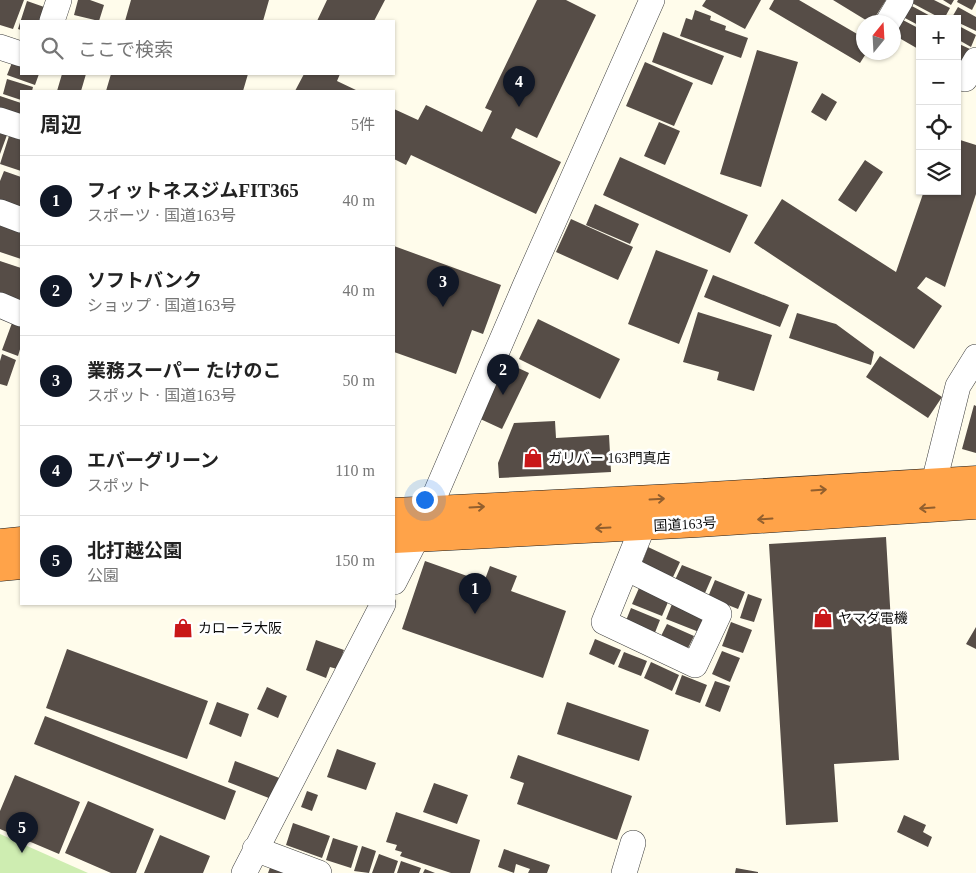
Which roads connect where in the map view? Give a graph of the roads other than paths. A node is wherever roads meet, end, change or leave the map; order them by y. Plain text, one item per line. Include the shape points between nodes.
1 (58, 0) edge
2 (652, 0) edge
3 (901, 0) edge
4 (892, 15) edge
5 (52, 20) edge
6 (0, 47) edge
7 (20, 54) edge
8 (0, 120) edge
9 (20, 127) edge
10 (0, 212) edge
11 (20, 220) edge
12 (0, 306) edge
13 (20, 314) edge
14 (976, 356) edge
15 (976, 480) edge
16 (934, 482) junction
17 (976, 505) edge
18 (429, 510) junction
19 (395, 512) edge
20 (643, 526) junction
21 (406, 538) edge
22 (20, 541) edge
23 (0, 543) edge
24 (20, 565) edge
25 (0, 566) edge
26 (626, 568) junction
27 (395, 578) edge
28 (382, 605) edge
29 (634, 843) dead end
30 (255, 849) junction
31 (244, 873) edge
32 (319, 873) edge
33 (624, 873) edge

1 - 5 street
2 - 18 street
3 - 4 street
6 - 7 street
8 - 9 street
10 - 11 street
12 - 13 street
14 - 16 street via 958,386
15 - 16 highway, 国道163号
18 -> 16 highway, 国道163号
17 -> 20 highway, 国道163号
18 - 19 highway, 国道163号
18 - 21 street
20 -> 21 highway, 国道163号
20 - 26 street
21 - 27 street
22 - 23 highway
24 - 25 highway
26 - 26 street via 604,622 695,664 719,614
28 - 30 street
29 - 33 street
30 - 31 street
30 - 32 street

